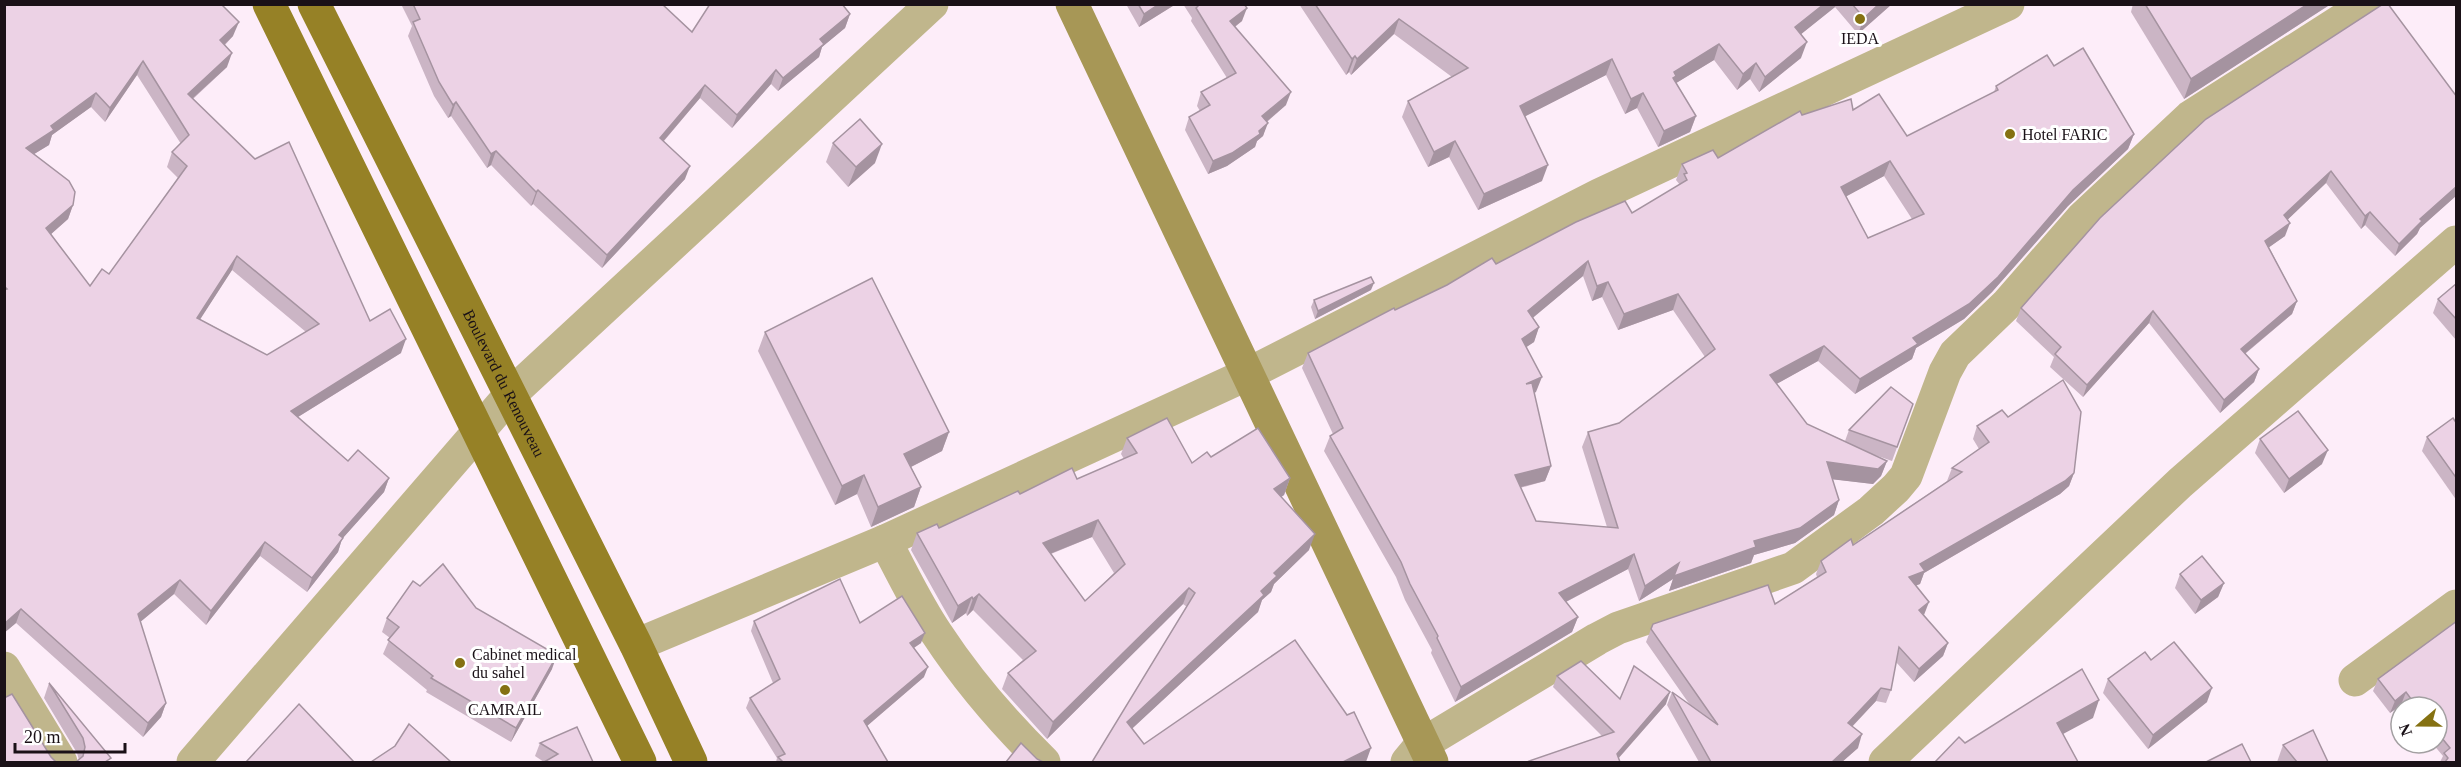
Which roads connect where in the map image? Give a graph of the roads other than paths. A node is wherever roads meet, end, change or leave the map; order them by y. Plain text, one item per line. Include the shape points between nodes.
1 (269, 4) edge
2 (314, 4) edge
3 (932, 4) edge
4 (1072, 4) edge
5 (2008, 4) edge
6 (2367, 4) edge
7 (2457, 242) edge
8 (1248, 374) junction
9 (510, 395) junction
10 (478, 432) junction
11 (885, 541) junction
12 (2457, 606) edge
13 (636, 645) junction
14 (4, 668) edge
15 (2355, 680) dead end
16 (1420, 757) edge
17 (61, 762) edge
18 (193, 762) edge
19 (640, 762) edge
20 (692, 762) edge
21 (1044, 762) edge
22 (1886, 762) edge

1 - 10 main road
2 - 9 main road, Boulevard du Renouveau
3 - 9 street
4 - 8 main road
5 - 8 street via 1599,195
6 - 16 street via 2190,117 2082,218 2006,304 1955,354 1906,476 1871,512 1793,568 1618,628
7 - 22 street via 2180,483
8 - 11 street
8 - 16 main road
9 - 10 street
9 - 13 main road, Boulevard du Renouveau
10 - 18 street
10 - 19 main road
11 - 13 street
11 - 21 street via 936,632 975,687
12 - 15 street
13 - 20 main road, Boulevard du Renouveau
14 - 17 street

